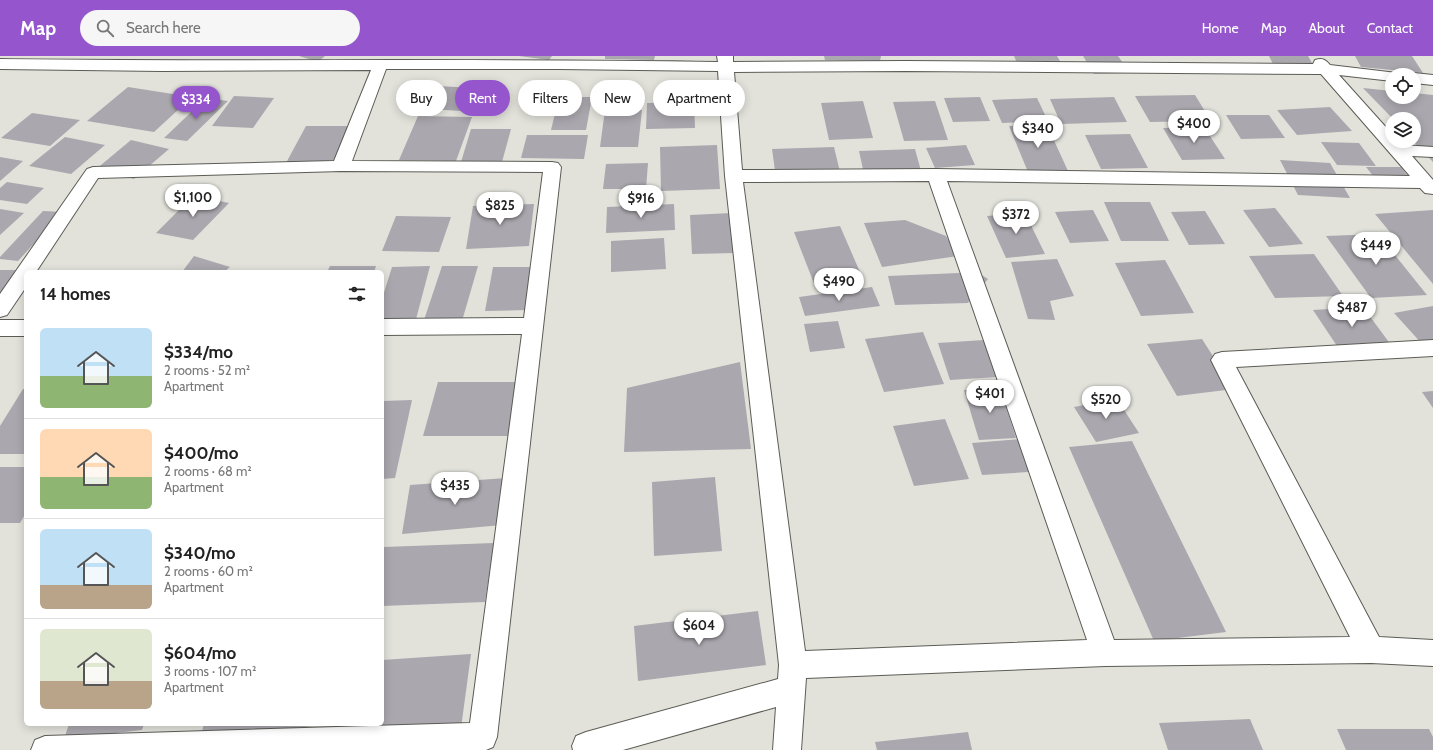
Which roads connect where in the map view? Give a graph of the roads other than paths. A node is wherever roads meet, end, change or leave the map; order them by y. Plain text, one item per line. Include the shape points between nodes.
1 (4, 56) edge
2 (0, 60) edge
3 (560, 60) edge
4 (166, 61) edge
5 (904, 61) edge
6 (726, 62) edge
7 (1319, 63) edge
8 (0, 64) edge
9 (380, 65) junction
10 (1385, 75) edge
11 (1421, 79) edge
12 (1433, 80) edge
13 (1396, 150) junction
14 (1433, 152) edge
15 (341, 166) junction
16 (936, 175) junction
17 (734, 176) junction
18 (1429, 186) edge
19 (27, 270) edge
20 (24, 275) edge
21 (0, 310) edge
22 (533, 326) junction
23 (384, 327) edge
24 (0, 328) edge
25 (24, 328) edge
26 (1433, 348) edge
27 (1371, 650) junction
28 (1105, 653) junction
29 (1433, 653) edge
30 (792, 677) junction
31 (586, 746) dead end
32 (45, 750) edge
33 (787, 750) edge

1 - 2 street
3 - 6 street
3 - 9 street
4 - 8 street
4 - 9 street
5 - 6 street
5 - 7 street
6 - 17 street
7 - 10 street
7 - 13 street
9 - 15 street
11 - 12 street
13 - 14 street
13 - 18 street
15 - 19 street via 93,173
15 - 22 street via 552,167
16 - 17 street
16 - 18 street
16 - 28 street
17 - 30 street
20 - 21 street
22 - 23 street
22 - 32 street via 483,737
24 - 25 street
26 - 27 street via 1222,360
27 - 28 street
27 - 29 street
28 - 30 street
30 - 31 street
30 - 33 street

